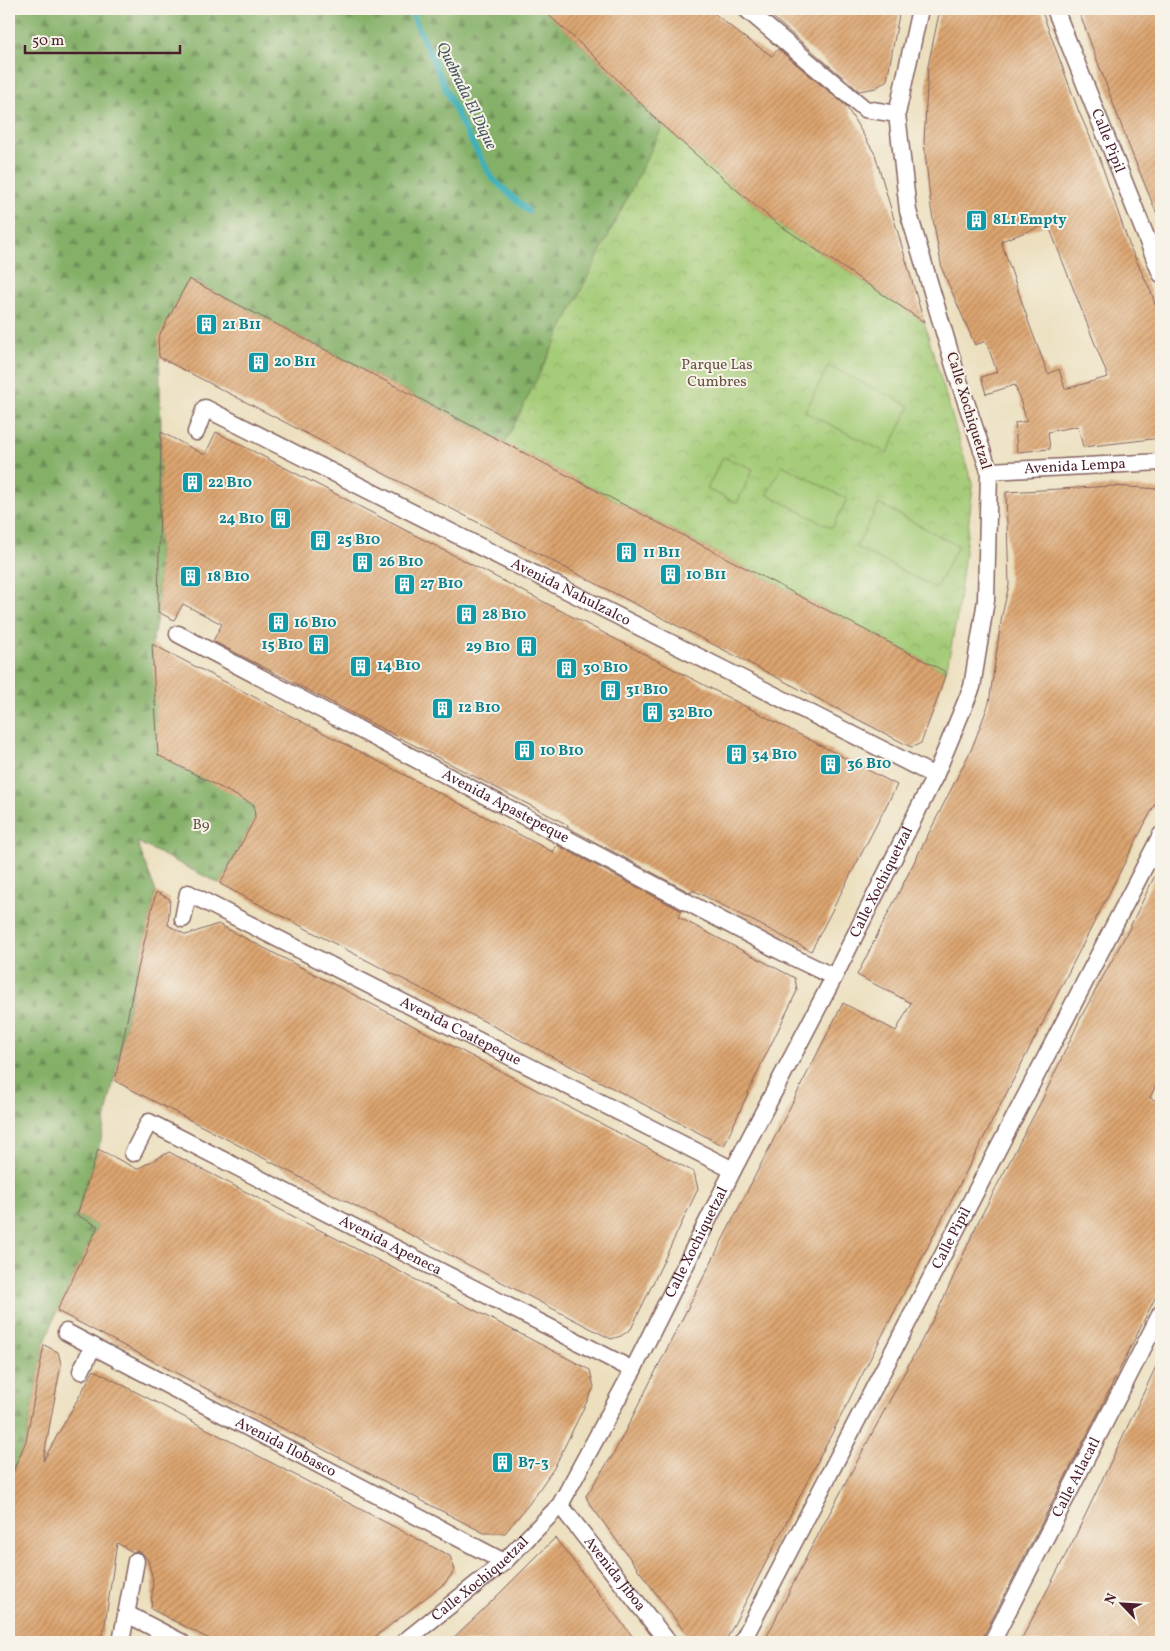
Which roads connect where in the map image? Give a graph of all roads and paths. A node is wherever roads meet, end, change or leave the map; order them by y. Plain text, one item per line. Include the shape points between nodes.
1 (746, 9) edge
2 (920, 9) edge
3 (1055, 9) edge
4 (897, 114) junction
5 (1161, 274) edge
6 (196, 432) dead end
7 (1161, 462) edge
8 (989, 471) junction
9 (178, 634) dead end
10 (935, 776) junction
11 (1161, 835) edge
12 (183, 919) dead end
13 (834, 977) junction
14 (133, 1153) dead end
15 (733, 1170) junction
16 (1161, 1313) edge
17 (66, 1332) dead end
18 (93, 1346) junction
19 (633, 1370) junction
20 (82, 1371) dead end
21 (560, 1505) junction
22 (136, 1561) dead end
23 (504, 1562) junction
24 (128, 1614) junction
25 (121, 1642) edge
26 (181, 1642) edge
27 (404, 1642) edge
28 (668, 1642) edge
29 (742, 1642) edge
30 (992, 1642) edge

1 - 4 street via 865,109
2 - 4 street, Calle Xochiquetzal
3 - 5 street, Calle Pipil
4 - 8 street, Calle Xochiquetzal via 908,211
6 - 10 street, Avenida Nahulzalco via 206,408
7 - 8 street, Avenida Lempa
8 - 10 street, Calle Xochiquetzal via 986,600 972,687
9 - 13 street, Avenida Apastepeque via 769,946
10 - 13 street, Calle Xochiquetzal
11 - 29 street, Calle Pipil
12 - 15 street, Avenida Coatepeque via 188,893
13 - 15 street, Calle Xochiquetzal
14 - 19 street, Avenida Apeneca via 149,1122
15 - 19 street, Calle Xochiquetzal
16 - 30 street, Calle Atlacatl
17 - 18 street, Avenida Ilobasco
18 - 20 street
18 - 23 street, Avenida Ilobasco
19 - 21 street, Calle Xochiquetzal
21 - 23 street, Calle Xochiquetzal
21 - 28 street, Avenida Jiboa
22 - 24 street
23 - 27 street, Calle Xochiquetzal
24 - 25 street
24 - 26 street

